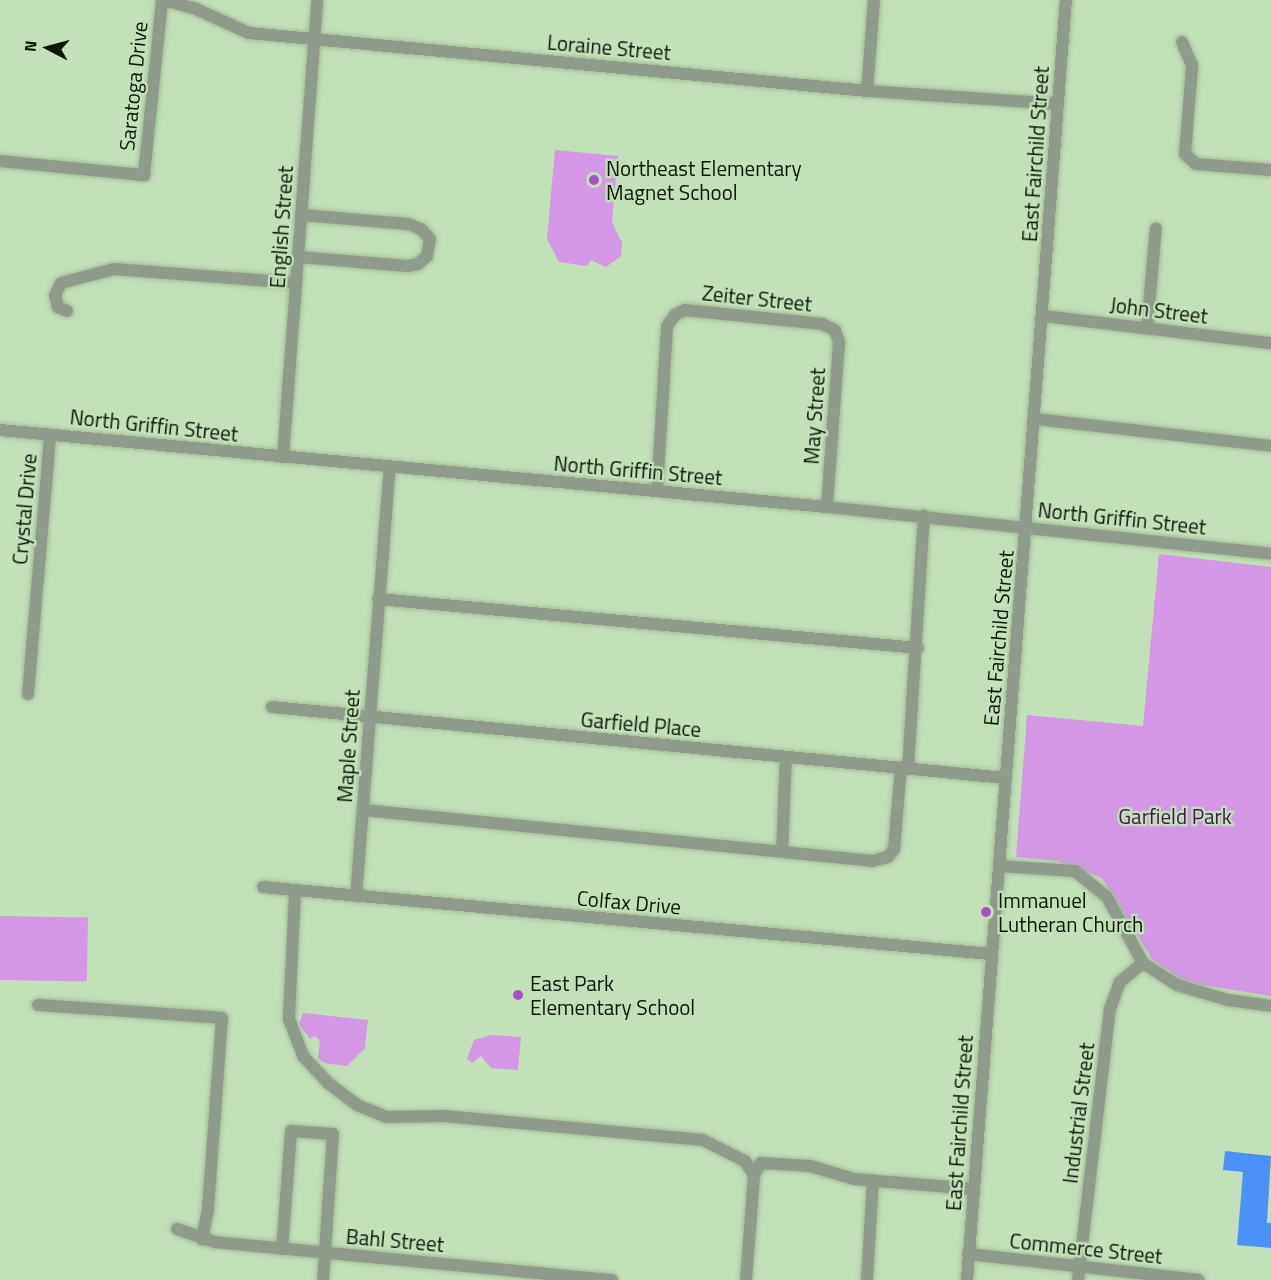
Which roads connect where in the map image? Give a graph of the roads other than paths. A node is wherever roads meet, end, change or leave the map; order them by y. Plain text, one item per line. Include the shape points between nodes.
1 (162, 0) edge
2 (317, 0) edge
3 (874, 0) edge
4 (1066, 0) edge
5 (314, 39) junction
6 (1182, 42) dead end
7 (867, 91) junction
8 (1058, 104) junction
9 (0, 161) edge
10 (1271, 170) edge
11 (301, 215) junction
12 (1156, 228) dead end
13 (298, 257) junction
14 (296, 283) junction
15 (67, 311) dead end
16 (1042, 316) junction
17 (1147, 328) junction
18 (835, 330) joint
19 (1271, 343) edge
20 (1035, 419) junction
21 (0, 430) edge
22 (50, 435) junction
23 (1271, 446) edge
24 (283, 457) junction
25 (390, 467) junction
26 (657, 491) junction
27 (827, 507) junction
28 (924, 516) junction
29 (1027, 527) junction
30 (1271, 554) edge
31 (378, 599) junction
32 (918, 648) junction
33 (28, 694) dead end
34 (272, 707) dead end
35 (370, 718) junction
36 (786, 757) junction
37 (904, 767) junction
38 (1006, 778) junction
39 (363, 810) junction
40 (782, 851) junction
41 (999, 866) junction
42 (263, 887) dead end
43 (295, 891) junction
44 (356, 896) junction
45 (991, 954) junction
46 (1143, 963) junction
47 (38, 1005) dead end
48 (1271, 1006) edge
49 (754, 1175) junction
50 (873, 1180) junction
51 (974, 1189) junction
52 (177, 1229) dead end
53 (202, 1239) junction
54 (282, 1249) junction
55 (324, 1253) junction
56 (968, 1254) junction
57 (1079, 1267) junction
58 (322, 1280) edge
59 (612, 1280) edge
60 (746, 1280) edge
61 (867, 1280) edge
62 (966, 1280) edge
63 (1078, 1280) edge
64 (1199, 1280) edge

1 - 5 street, Loraine Street via 196,9 249,33
1 - 9 street, Saratoga Drive via 144,175
2 - 5 street, English Street
3 - 7 street
4 - 8 street, East Fairchild Street
5 - 7 street, Loraine Street
5 - 11 street, English Street
6 - 10 street via 1192,66 1185,154 1196,164
7 - 8 street, Loraine Street
8 - 16 street, East Fairchild Street
11 - 13 street, English Street
11 - 13 street via 408,224 421,229 430,239 427,256 408,266
12 - 17 street
13 - 14 street, English Street
14 - 15 street via 114,269 61,283 55,295 58,307
14 - 24 street, English Street
16 - 17 street, John Street
16 - 20 street, East Fairchild Street
17 - 19 street, John Street
18 - 26 street, Zeiter Street via 822,324 685,310 675,315 667,326
18 - 27 street, May Street via 838,342
20 - 23 street
20 - 29 street, East Fairchild Street
21 - 22 street, North Griffin Street
22 - 24 street, North Griffin Street
22 - 33 street, Crystal Drive
24 - 25 street, North Griffin Street
25 - 26 street, North Griffin Street
25 - 31 street, Maple Street
26 - 27 street, North Griffin Street
27 - 28 street, North Griffin Street
28 - 29 street, North Griffin Street
28 - 32 street
29 - 30 street, North Griffin Street
29 - 38 street, East Fairchild Street
31 - 32 street
31 - 35 street, Maple Street
32 - 37 street
34 - 35 street, Garfield Place
35 - 36 street, Garfield Place
35 - 39 street, Maple Street
36 - 37 street, Garfield Place
36 - 40 street
37 - 38 street, Garfield Place
37 - 40 street via 894,849 888,857 872,861
38 - 41 street, East Fairchild Street
39 - 40 street
39 - 44 street, Maple Street
41 - 45 street, East Fairchild Street
41 - 46 street via 1075,872 1107,897
42 - 43 street, Colfax Drive
43 - 44 street, Colfax Drive
43 - 49 street via 289,1019 303,1056 328,1083 357,1105 386,1117 444,1116 703,1140 746,1161
44 - 45 street, Colfax Drive
45 - 51 street, East Fairchild Street
46 - 48 street via 1177,985 1228,1000
46 - 57 street, Industrial Street via 1120,982 1110,1009
47 - 53 street via 222,1018 208,1209
49 - 50 street via 761,1163 784,1162
49 - 60 street
50 - 51 street
50 - 61 street
51 - 56 street, East Fairchild Street
52 - 53 street, Bahl Street
53 - 54 street, Bahl Street
54 - 55 street, Bahl Street
54 - 55 street via 291,1131 333,1134
55 - 58 street
55 - 59 street, Bahl Street
56 - 57 street, Commerce Street
56 - 62 street, East Fairchild Street
57 - 63 street, Industrial Street
57 - 64 street, Commerce Street

